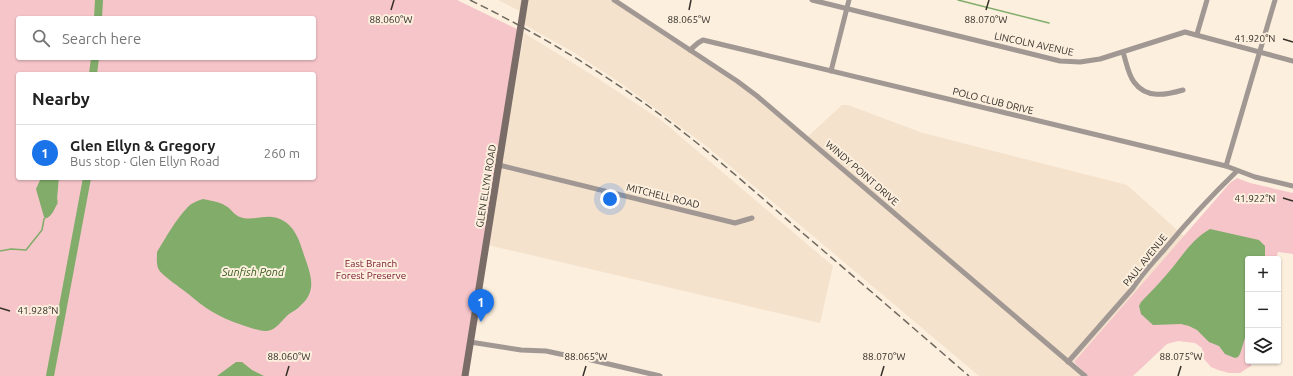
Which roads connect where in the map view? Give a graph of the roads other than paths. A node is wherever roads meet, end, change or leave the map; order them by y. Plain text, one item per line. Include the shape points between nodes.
1 (526, 0) edge
2 (614, 0) edge
3 (849, 0) edge
4 (1207, 0) edge
5 (1275, 0) edge
6 (814, 1) edge
7 (847, 9) junction
8 (1197, 34) junction
9 (690, 50) junction
10 (1123, 52) junction
11 (1259, 52) junction
12 (1293, 60) edge
13 (831, 71) junction
14 (1183, 90) dead end
15 (499, 165) junction
16 (1226, 166) junction
17 (1237, 171) junction
18 (1293, 186) edge
19 (752, 218) dead end
20 (470, 342) junction
21 (1068, 362) junction
22 (465, 376) edge
23 (660, 376) edge
24 (1085, 376) edge

1 - 15 street, GLEN ELLYN ROAD
2 - 9 street, WINDY POINT DRIVE
3 - 7 street
4 - 8 street
5 - 11 street
6 - 7 street, LINCOLN AVENUE
7 - 10 street, LINCOLN AVENUE via 1060,61 1091,61
7 - 13 street
8 - 10 street, LINCOLN AVENUE via 1185,32
8 - 11 street, LINCOLN AVENUE
9 - 13 street, POLO CLUB DRIVE via 703,40
9 - 21 street, WINDY POINT DRIVE via 737,81 777,112
10 - 14 street via 1134,82 1145,91 1161,95
11 - 12 street, LINCOLN AVENUE
11 - 16 street
13 - 16 street, POLO CLUB DRIVE
15 - 19 street, MITCHELL ROAD via 735,223
15 - 20 street, GLEN ELLYN ROAD
16 - 17 street, POLO CLUB DRIVE
17 - 18 street, POLO CLUB DRIVE
17 - 21 street, PAUL AVENUE via 1197,212
20 - 22 street, GLEN ELLYN ROAD
20 - 23 street via 546,351
21 - 24 street, WINDY POINT DRIVE

